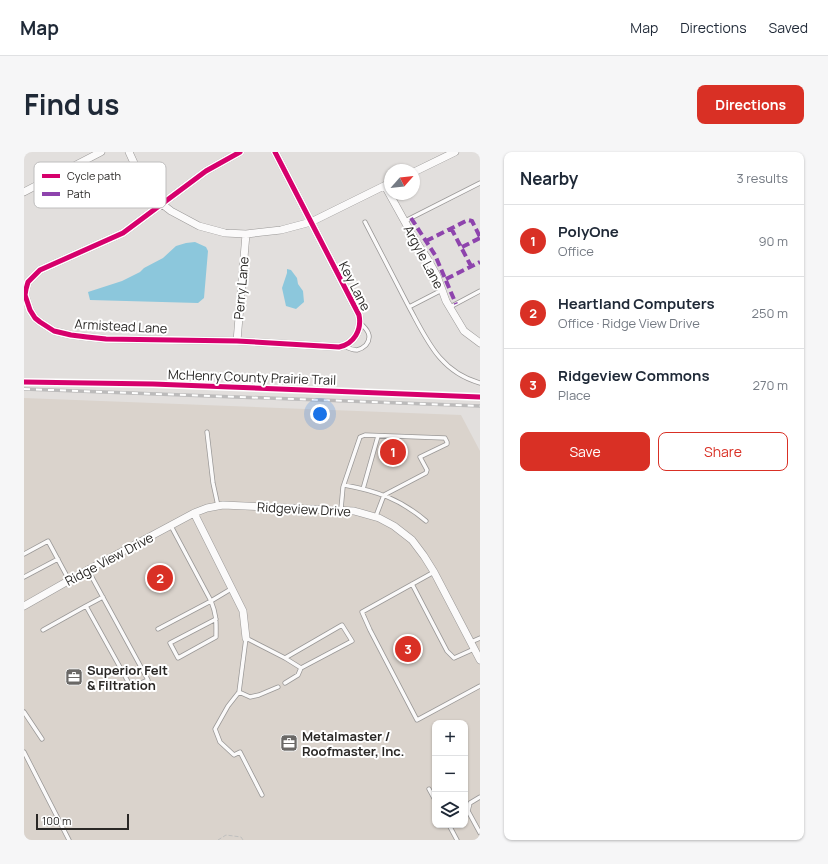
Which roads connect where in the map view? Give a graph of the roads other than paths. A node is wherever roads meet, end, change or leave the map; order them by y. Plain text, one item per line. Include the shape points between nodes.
1 (101, 152) edge
2 (129, 152) edge
3 (240, 152) edge
4 (275, 152) edge
5 (456, 152) edge
6 (82, 162) edge
7 (134, 162) edge
8 (420, 169) edge
9 (480, 183) edge
10 (384, 186) edge
11 (34, 187) edge
12 (24, 192) edge
13 (394, 200) edge
14 (166, 201) edge
15 (166, 207) edge
16 (157, 208) edge
17 (404, 221) junction
18 (311, 222) junction
19 (365, 222) dead end
20 (246, 234) junction
21 (442, 290) junction
22 (480, 291) edge
23 (409, 306) junction
24 (450, 307) junction
25 (360, 323) junction
26 (237, 341) junction
27 (480, 343) edge
28 (344, 346) junction
29 (480, 383) edge
30 (207, 432) dead end
31 (378, 436) junction
32 (344, 485) junction
33 (363, 488) junction
34 (384, 495) junction
35 (218, 506) junction
36 (341, 509) junction
37 (194, 513) junction
38 (375, 517) junction
39 (426, 521) dead end
40 (171, 526) junction
41 (24, 554) edge
42 (58, 559) junction
43 (88, 570) junction
44 (434, 572) junction
45 (24, 577) edge
46 (69, 580) junction
47 (412, 584) junction
48 (232, 588) junction
49 (103, 597) junction
50 (211, 601) junction
51 (24, 606) edge
52 (86, 606) junction
53 (216, 620) junction
54 (158, 629) dead end
55 (43, 630) dead end
56 (246, 638) junction
57 (480, 638) edge
58 (471, 642) junction
59 (477, 650) edge
60 (285, 658) junction
61 (480, 660) edge
62 (301, 668) junction
63 (285, 683) dead end
64 (480, 686) edge
65 (278, 687) dead end
66 (239, 692) junction
67 (24, 712) edge
68 (42, 739) dead end
69 (24, 752) edge
70 (429, 790) dead end
71 (262, 795) dead end
72 (432, 795) edge
73 (480, 797) edge
74 (450, 828) edge
75 (480, 833) edge
76 (70, 840) edge
77 (457, 840) edge

1 - 6 street
2 - 7 street
3 - 14 street, Armistead Lane via 206,171
4 - 18 street, Key Lane
5 - 8 street
9 - 17 lane
10 - 18 street
11 - 12 street
13 - 17 street, Argyle Lane
15 - 20 street via 199,226
16 - 26 street, Armistead Lane via 112,239 40,270 26,289 25,295 30,310 47,328 71,335 106,339
17 - 21 street, Argyle Lane via 427,258
18 - 20 street via 282,230
18 - 25 street, Key Lane via 359,315
19 - 23 lane
20 - 26 street, Perry Lane
21 - 23 lane
21 - 24 street, Argyle Lane
22 - 24 lane
23 - 29 lane via 440,360 460,375
24 - 27 street, Argyle Lane via 464,331
25 - 28 street, Key Lane via 354,338
25 - 28 lane, Key Lane via 368,331 368,343 358,350
26 - 28 street, Key Lane
30 - 35 lane
31 - 32 lane via 360,437
31 - 33 lane
31 - 34 lane via 445,438 447,442 420,457 426,473
32 - 33 lane
32 - 36 lane
33 - 34 lane
34 - 38 lane
34 - 39 lane via 408,507
35 - 36 street, Ridgeview Drive
35 - 37 street, Ridgeview Drive
36 - 38 street, Ridgeview Drive
37 - 40 street, Ridge View Drive
37 - 48 street
38 - 44 street, Ridgeview Drive via 394,526 412,540
40 - 43 street, Ridge View Drive
40 - 50 lane
41 - 42 lane via 48,541
42 - 45 lane
42 - 46 lane
43 - 46 street, Ridge View Drive
43 - 49 lane
44 - 47 lane
44 - 58 street, Ridgeview Drive
46 - 51 street, Ridge View Drive
47 - 59 lane via 447,651 454,658
47 - 64 lane via 362,612 417,720
48 - 50 lane
48 - 56 street via 244,611
49 - 52 lane
49 - 52 lane via 148,680 132,687
50 - 53 lane
50 - 54 lane
52 - 55 lane
53 - 53 lane via 216,637 178,658 170,643
56 - 60 lane
56 - 66 lane
57 - 58 lane
58 - 59 street, Ridgeview Drive
59 - 61 street, Ridgeview Drive
60 - 62 lane
60 - 62 lane via 342,625 352,641
62 - 63 lane via 298,675
65 - 66 lane via 259,696 250,697
66 - 71 lane via 215,729 220,742 234,755 240,752
67 - 68 lane
69 - 76 lane
70 - 72 lane
73 - 75 lane via 470,803 468,811
74 - 77 lane

